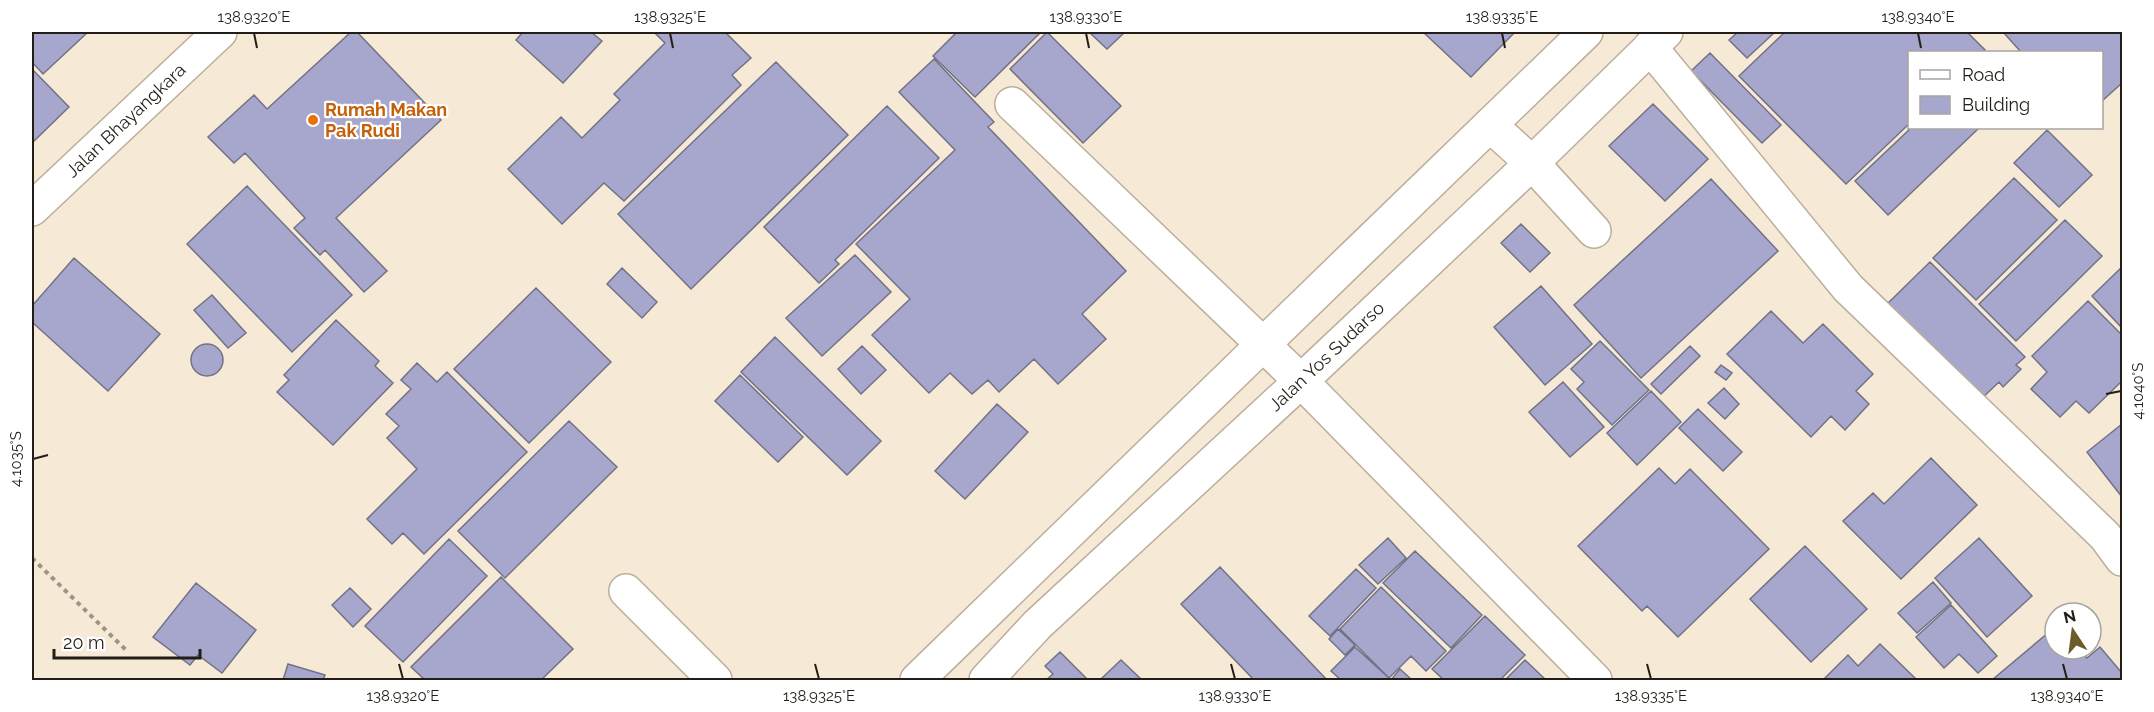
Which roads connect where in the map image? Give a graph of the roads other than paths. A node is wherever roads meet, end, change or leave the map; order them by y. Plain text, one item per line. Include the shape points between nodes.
1 (220, 32) edge
2 (1586, 32) edge
3 (1658, 39) edge
4 (1012, 104) dead end
5 (1490, 125) junction
6 (1532, 163) junction
7 (32, 208) edge
8 (1594, 231) dead end
9 (1263, 345) junction
10 (1301, 381) junction
11 (2122, 560) edge
12 (626, 591) dead end
13 (715, 681) edge
14 (917, 681) edge
15 (986, 681) edge
16 (1596, 681) edge

1 - 7 main road, Jalan Bhayangkara
2 - 5 main road
3 - 6 main road, Jalan Yos Sudarso
3 - 11 main road via 1848,288 2105,536
4 - 9 main road
5 - 6 main road
5 - 9 main road
6 - 8 main road
6 - 10 main road, Jalan Yos Sudarso
9 - 10 main road
9 - 14 main road
10 - 15 main road, Jalan Yos Sudarso via 1037,625
10 - 16 main road
12 - 13 main road

